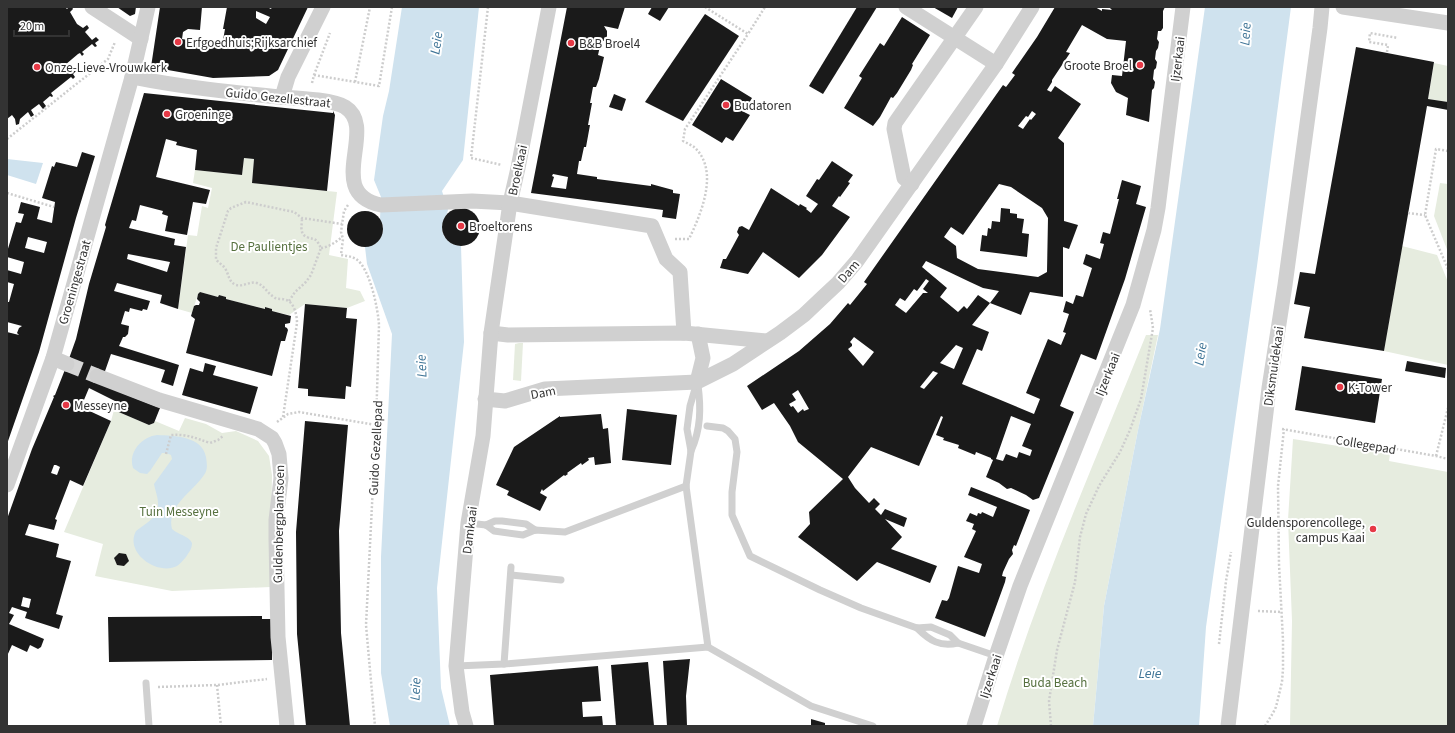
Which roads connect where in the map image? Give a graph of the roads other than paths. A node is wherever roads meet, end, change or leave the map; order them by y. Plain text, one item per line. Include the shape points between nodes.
1 (92, 7) edge
2 (148, 7) edge
3 (323, 7) edge
4 (549, 7) edge
5 (906, 7) edge
6 (976, 7) edge
7 (1032, 7) edge
8 (1183, 7) edge
9 (1322, 7) edge
10 (1343, 7) edge
11 (1448, 23) edge
12 (955, 38) junction
13 (141, 40) junction
14 (996, 64) junction
15 (132, 77) junction
16 (282, 97) junction
17 (912, 184) junction
18 (510, 203) junction
19 (491, 333) junction
20 (691, 333) junction
21 (766, 341) junction
22 (53, 358) junction
23 (67, 364) tunnel mouth
24 (97, 376) tunnel mouth
25 (698, 382) junction
26 (485, 399) junction
27 (707, 426) dead end
28 (690, 451) junction
29 (7, 485) edge
30 (686, 486) junction
31 (468, 523) junction
32 (486, 525) junction
33 (534, 530) junction
34 (511, 567) dead end
35 (511, 575) junction
36 (560, 580) dead end
37 (917, 628) junction
38 (958, 643) junction
39 (708, 647) junction
40 (996, 656) junction
41 (504, 664) junction
42 (456, 666) junction
43 (146, 683) dead end
44 (149, 726) edge
45 (287, 726) edge
46 (466, 726) edge
47 (873, 726) edge
48 (974, 726) edge
49 (1228, 726) edge

1 - 13 street
2 - 13 street, Groeningestraat
3 - 16 street via 288,77
4 - 18 street, Broelkaai
5 - 12 street
6 - 12 street
7 - 14 street, Dam
8 - 40 street, Ijzerkaai via 1158,208 1137,292 1121,338 1020,586
9 - 49 street, Diksmuidekaai via 1269,388
10 - 11 street
12 - 14 street
12 - 17 street via 895,124 904,178
13 - 15 street, Groeningestraat
14 - 17 street, Dam
15 - 16 street, Guido Gezellestraat via 206,89
15 - 22 street, Groeningestraat
16 - 18 street, Guido Gezellestraat via 335,103 351,111 356,119 353,176 359,193 369,202 381,205 472,201
17 - 21 street, Dam via 843,278 804,314
18 - 19 street, Broelkaai
18 - 20 street via 652,226 666,259 680,272
19 - 20 street
19 - 26 street, Damkaai
20 - 21 street
20 - 25 street via 702,358
21 - 25 street, Dam via 733,364
22 - 23 street
22 - 29 street, Groeningestraat
24 - 45 street, Guldenbergplantsoen via 159,400 258,429 268,434 275,443 279,454 281,478 276,520 278,637
25 - 26 street, Dam via 544,389 505,402
25 - 28 lane via 690,406 687,429
25 - 28 lane via 701,406 696,439
26 - 31 street, Damkaai via 483,436
27 - 37 lane via 723,428 735,439 737,452 732,515 750,556 820,590
28 - 30 lane
30 - 33 lane via 564,532
30 - 39 lane
31 - 32 lane
31 - 42 street, Damkaai
32 - 33 lane via 502,521 526,524
32 - 33 lane via 494,531 523,535
34 - 35 lane
35 - 36 lane
35 - 41 lane
37 - 38 lane via 931,627 950,635
37 - 38 lane via 927,638 946,646
38 - 40 lane
39 - 41 lane
39 - 47 lane via 812,706
40 - 48 street, Ijzerkaai
41 - 42 lane
42 - 46 street, Damkaai
43 - 44 lane

